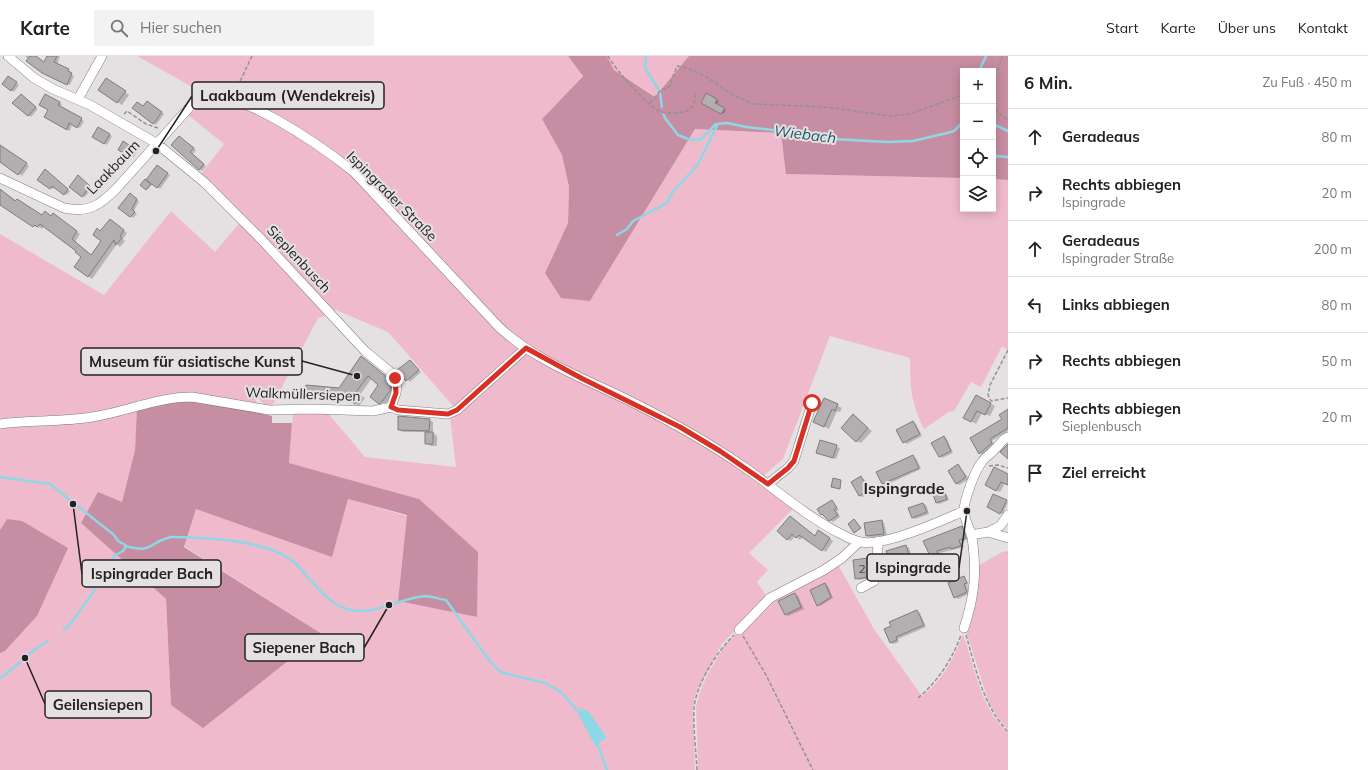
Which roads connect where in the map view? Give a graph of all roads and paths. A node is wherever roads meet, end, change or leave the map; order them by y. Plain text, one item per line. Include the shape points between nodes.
1 (8, 56) edge
2 (102, 56) edge
3 (252, 56) edge
4 (608, 56) edge
5 (1002, 56) edge
6 (996, 71) edge
7 (696, 91) dead end
8 (960, 96) edge
9 (78, 99) junction
10 (232, 100) junction
11 (650, 103) junction
12 (994, 104) edge
13 (122, 117) dead end
14 (1008, 121) edge
15 (160, 128) dead end
16 (156, 143) junction
17 (0, 178) edge
18 (526, 348) junction
19 (1008, 350) edge
20 (1008, 398) edge
21 (812, 403) dead end
22 (391, 407) junction
23 (0, 424) edge
24 (1008, 436) edge
25 (1008, 468) edge
26 (976, 470) junction
27 (768, 484) junction
28 (964, 511) junction
29 (1008, 515) edge
30 (988, 532) junction
31 (972, 535) junction
32 (1008, 538) edge
33 (878, 541) junction
34 (859, 542) junction
35 (861, 588) dead end
36 (964, 628) junction
37 (739, 630) junction
38 (918, 698) dead end
39 (1008, 732) edge
40 (697, 770) edge
41 (813, 770) edge

1 - 9 street via 34,78
2 - 9 street
3 - 10 path
4 - 11 path via 618,72
5 - 6 path
7 - 11 path via 694,104 684,112 660,112
8 - 11 path via 909,114 890,116 826,107 753,104 733,95 705,76 677,66 668,87 661,90
9 - 16 street
10 - 16 street, Ispingrader Straße via 208,95 196,100
10 - 18 street, Ispingrader Straße via 268,116 326,151 354,172 499,327
12 - 14 path
13 - 15 path via 127,111 146,124
16 - 17 street, Laakbaum via 103,202 86,209 64,208
16 - 22 street, Sieplenbusch via 204,182 365,351 394,376 397,383
18 - 22 street via 462,407 448,414 398,410
18 - 27 street, Ispingrader Straße via 680,427
19 - 20 path via 990,385 988,395 995,401
21 - 27 street via 794,461
22 - 23 street, Walkmüllersiepen via 373,411 269,410 180,397 156,400 90,417
24 - 26 street
25 - 26 path via 998,465
26 - 28 street
27 - 34 street via 821,522
28 - 31 street
28 - 33 street via 927,527
29 - 30 street via 1000,526
30 - 31 street
30 - 32 street
31 - 36 street via 975,586
33 - 34 street
33 - 35 street via 874,581
34 - 37 street via 824,570 770,598
36 - 38 path via 948,665 932,687
36 - 39 path via 987,702
37 - 40 path via 724,645 697,694 694,707
37 - 41 path via 765,673

